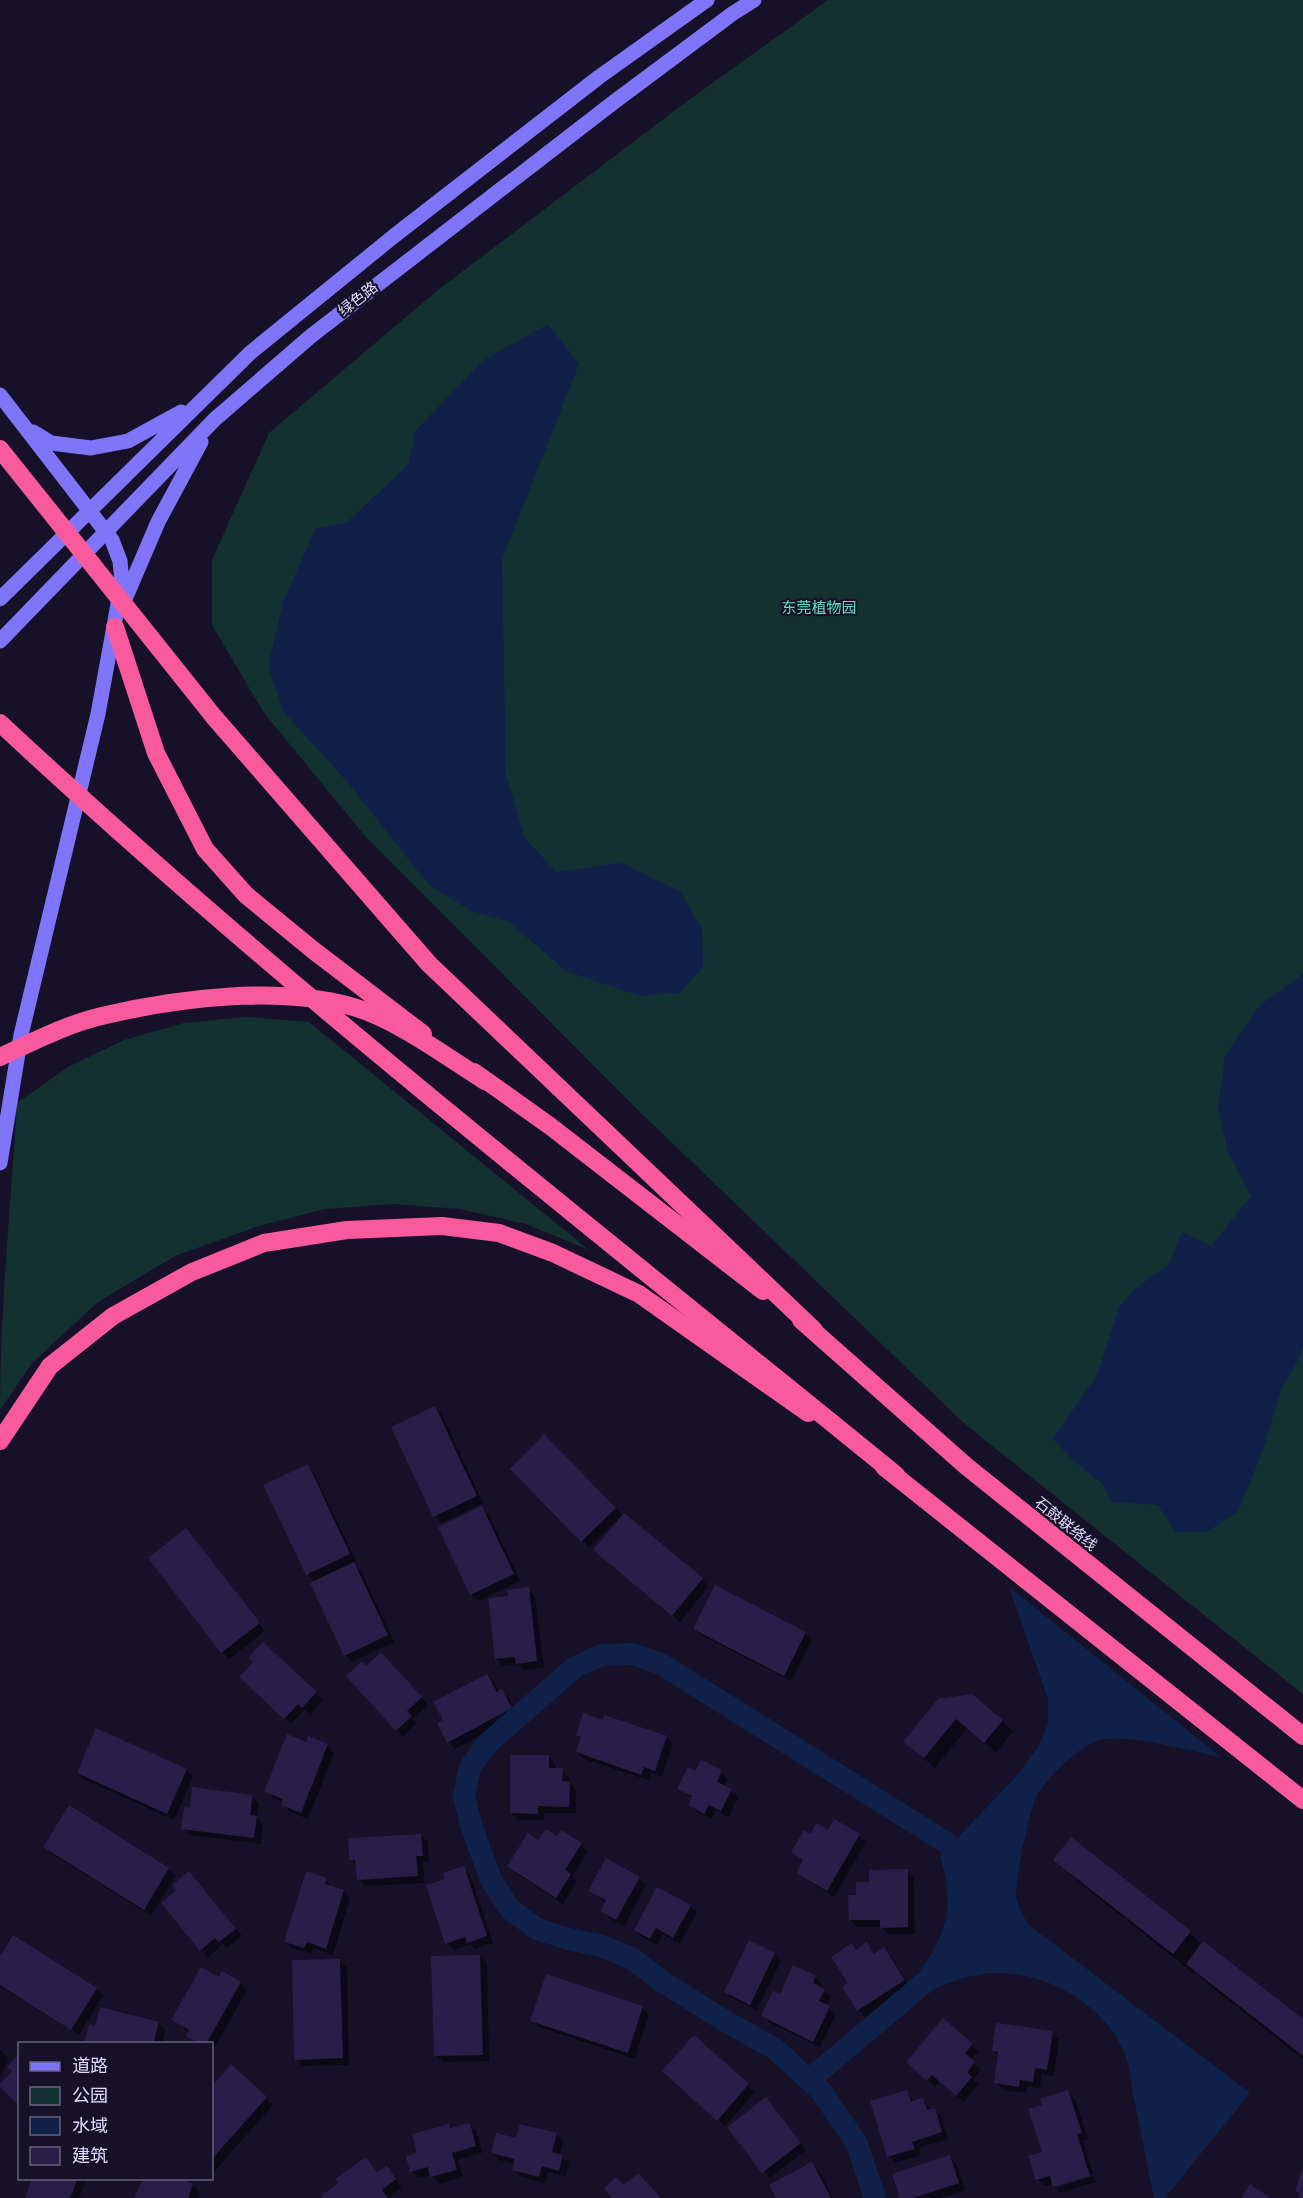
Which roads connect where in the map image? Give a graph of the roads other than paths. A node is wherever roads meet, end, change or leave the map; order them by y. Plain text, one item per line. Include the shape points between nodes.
1 (707, 0) edge
2 (754, 0) edge
3 (0, 395) edge
4 (199, 401) junction
5 (215, 419) junction
6 (25, 428) junction
7 (0, 449) edge
8 (90, 511) junction
9 (105, 531) junction
10 (0, 599) edge
11 (115, 627) junction
12 (0, 641) edge
13 (0, 723) edge
14 (0, 1057) edge
15 (485, 1081) junction
16 (0, 1162) edge
17 (814, 1330) junction
18 (0, 1441) edge
19 (896, 1475) junction
20 (1303, 1737) edge
21 (1303, 1800) edge

1 - 4 main road, 绿色路 via 599,77 394,236 250,353
2 - 5 main road, 绿色路 via 614,102 329,322
3 - 6 main road
4 - 6 main road via 128,441 91,448 51,443
4 - 8 main road, 绿色路
5 - 9 main road, 绿色路
5 - 11 main road via 158,522
6 - 8 main road
7 - 17 highway, bridge via 214,717 429,964
8 - 9 main road
8 - 10 main road, 绿色路
9 - 11 main road via 120,561 122,582
9 - 12 main road, 绿色路
11 - 15 highway via 156,753 205,849 246,894 322,957
11 - 16 main road via 96,725 21,1035
13 - 19 highway, bridge via 346,1029
14 - 15 highway, bridge via 104,1015 236,997 300,996 351,1006 387,1021
15 - 17 highway via 550,1126
17 - 20 highway, 石鼓联络线 via 966,1466
18 - 19 highway via 50,1366 113,1316 192,1272 264,1244 347,1230 442,1226 499,1233 553,1253 639,1294
19 - 21 highway

